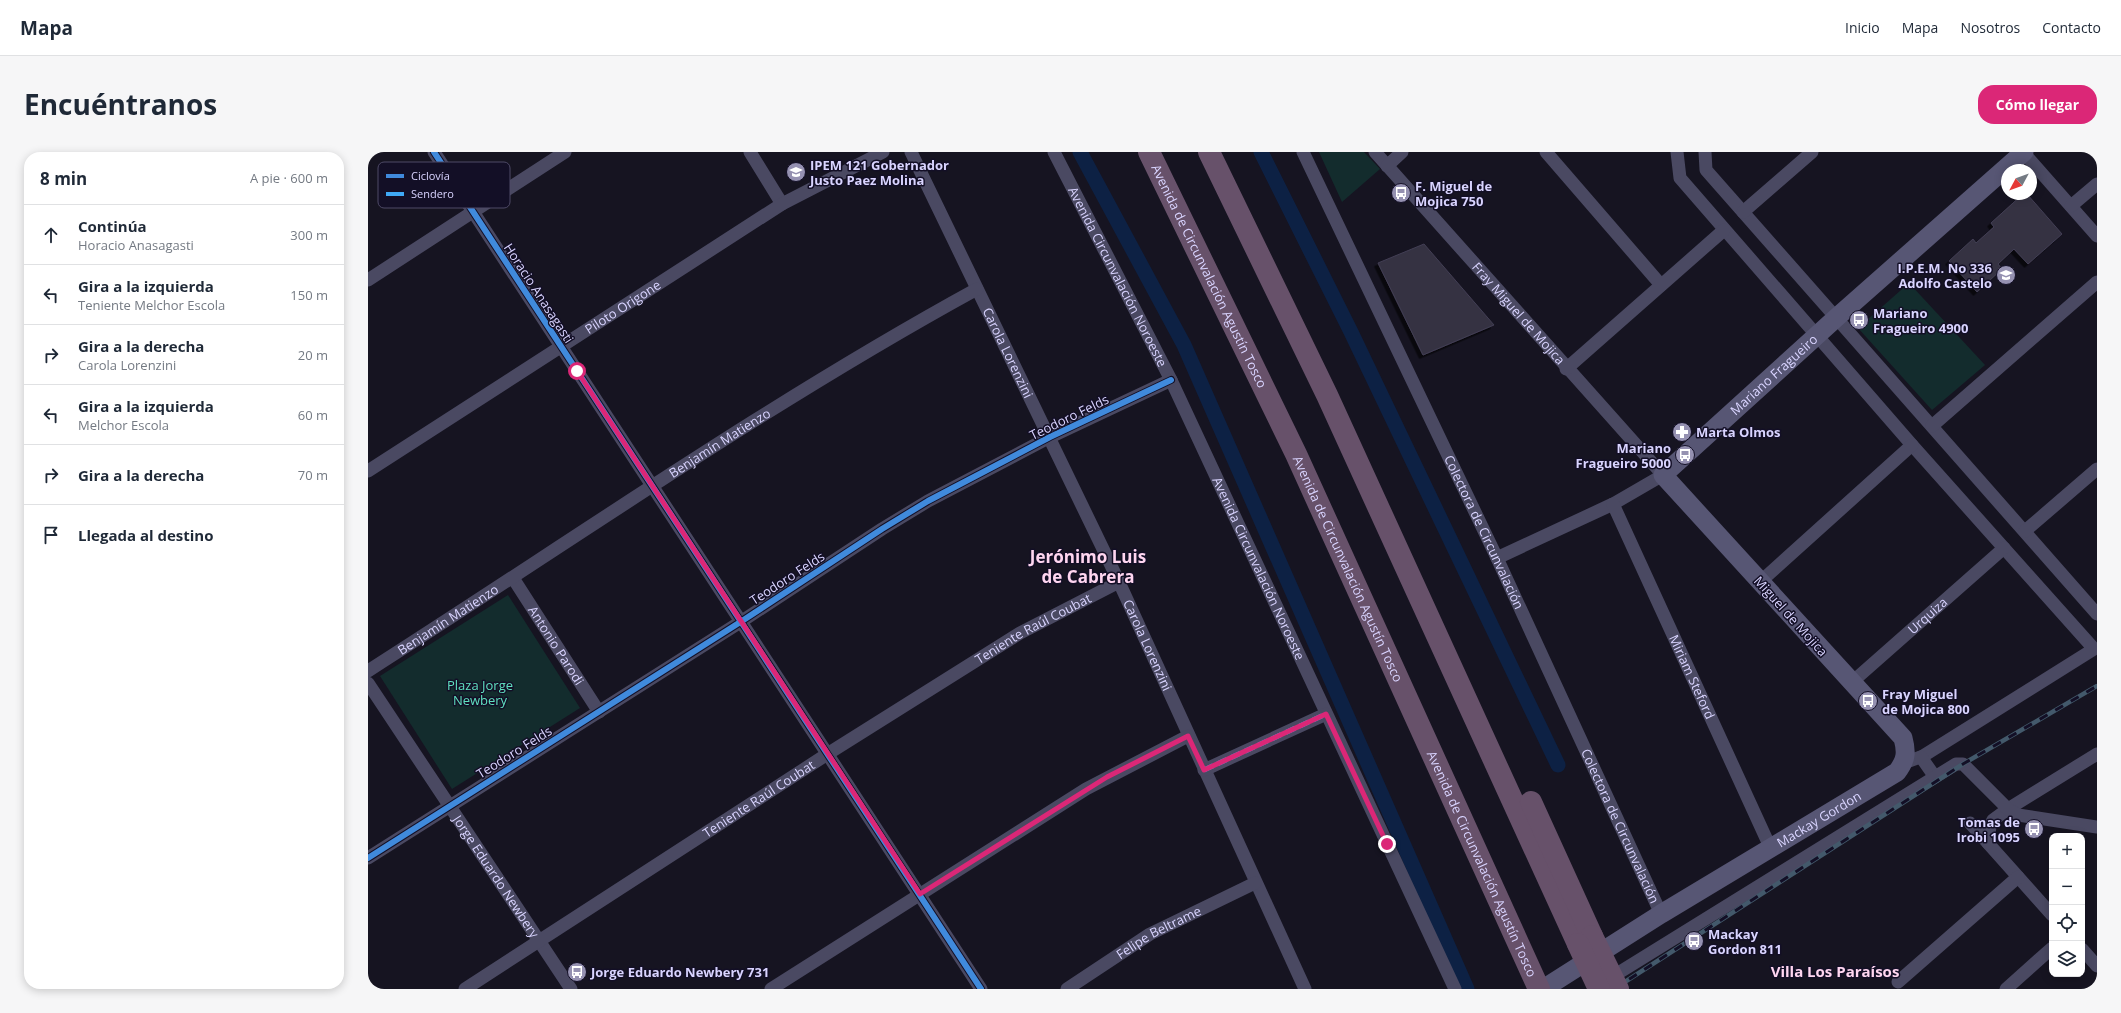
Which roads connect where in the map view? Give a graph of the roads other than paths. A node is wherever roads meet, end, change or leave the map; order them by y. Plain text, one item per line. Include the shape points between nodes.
1 (434, 152) edge
2 (565, 152) edge
3 (750, 152) edge
4 (883, 152) edge
5 (911, 152) edge
6 (1054, 152) edge
7 (1149, 152) edge
8 (1209, 152) edge
9 (1302, 152) edge
10 (1375, 152) edge
11 (1402, 152) edge
12 (1546, 152) edge
13 (1677, 152) edge
14 (1704, 152) edge
15 (1812, 152) edge
16 (2023, 152) edge
17 (440, 162) edge
18 (1387, 166) junction
19 (2097, 184) edge
20 (510, 188) edge
21 (782, 204) junction
22 (2071, 206) junction
23 (470, 208) edge
24 (479, 208) edge
25 (473, 212) junction
26 (1743, 212) junction
27 (1724, 230) junction
28 (2097, 236) edge
29 (368, 280) edge
30 (2097, 282) edge
31 (1662, 285) junction
32 (977, 289) junction
33 (1836, 318) junction
34 (1816, 336) junction
35 (560, 346) junction
36 (1566, 369) junction
37 (1171, 380) junction
38 (1932, 426) junction
39 (1050, 437) junction
40 (1912, 445) junction
41 (2097, 469) edge
42 (368, 470) edge
43 (1662, 475) junction
44 (652, 486) junction
45 (1613, 504) junction
46 (2026, 531) junction
47 (2004, 548) junction
48 (1497, 558) junction
49 (513, 578) junction
50 (1119, 582) junction
51 (1760, 582) junction
52 (2097, 614) edge
53 (742, 621) junction
54 (368, 671) edge
55 (368, 683) edge
56 (1851, 683) junction
57 (599, 712) junction
58 (1326, 714) junction
59 (1188, 736) junction
60 (829, 753) junction
61 (2097, 754) edge
62 (1913, 760) junction
63 (1204, 770) junction
64 (1935, 777) junction
65 (448, 806) junction
66 (2008, 809) junction
67 (1970, 823) dead end
68 (2097, 827) edge
69 (1988, 843) junction
70 (1771, 849) junction
71 (368, 858) edge
72 (2018, 877) junction
73 (1255, 883) junction
74 (920, 894) junction
75 (2049, 912) edge
76 (1661, 914) junction
77 (539, 940) junction
78 (1585, 940) junction
79 (2049, 951) edge
80 (2085, 952) edge
81 (2097, 966) edge
82 (1898, 982) dead end
83 (1538, 984) edge
84 (465, 989) edge
85 (571, 989) edge
86 (770, 989) edge
87 (981, 989) edge
88 (1067, 989) edge
89 (1306, 989) edge
90 (1455, 989) edge
91 (1592, 989) edge
92 (1599, 989) edge
93 (1618, 989) edge
94 (2006, 989) edge

1 - 17 street, Horacio Anasagasti
2 - 20 street
3 - 21 street
4 - 21 street, Piloto Origone
5 - 32 street, Carola Lorenzini
6 - 37 street, Avenida Circunvalación Noroeste
7 - 83 highway, Avenida de Circunvalación Agustín Tosco via 1296,454
8 - 78 highway via 1330,402 1475,718
9 - 48 street, Colectora de Circunvalación
10 - 18 street, Fray Miguel de Mojica
11 - 18 street
12 - 31 street
13 - 27 street via 1680,178
14 - 26 street via 1706,170
15 - 26 street
16 - 22 street
16 - 33 main road, Mariano Fragueiro
18 - 36 street, Fray Miguel de Mojica
19 - 22 street
21 - 35 street, Piloto Origone
22 - 28 street
23 - 25 street, Horacio Anasagasti
24 - 25 street
25 - 29 street
25 - 35 street, Horacio Anasagasti
26 - 33 street
27 - 31 street
27 - 34 street
30 - 38 street
31 - 36 street
32 - 39 street, Carola Lorenzini
32 - 44 street, Benjamín Matienzo via 886,340
33 - 34 main road, Mariano Fragueiro
33 - 38 street
34 - 40 street
34 - 43 main road, Mariano Fragueiro
35 - 42 street, Piloto Origone
35 - 44 street, Horacio Anasagasti
36 - 43 street, Fray Miguel de Mojica
37 - 39 street, Teodoro Felds
37 - 58 street, Avenida Circunvalación Noroeste
38 - 46 street
39 - 50 street, Carola Lorenzini
39 - 53 street, Teodoro Felds via 902,517
40 - 47 street
40 - 51 street
41 - 46 street
43 - 45 street, Mariano Fragueiro
43 - 51 main road, Miguel de Mojica
44 - 49 street, Benjamín Matienzo
44 - 53 street, Horacio Anasagasti
45 - 48 street, Mariano Fragueiro
45 - 70 street, Miriam Steford
46 - 52 street
47 - 56 street, Urquiza
47 - 62 street, Mackay Gordon via 2094,649
48 - 76 street, Colectora de Circunvalación
49 - 54 street, Benjamín Matienzo
49 - 57 street, Antonio Parodi
50 - 59 street, Carola Lorenzini
50 - 60 street, Teniente Raúl Coubat via 1020,633
51 - 56 main road, Miguel de Mojica
53 - 57 street, Teodoro Felds
53 - 60 street, Horacio Anasagasti
55 - 65 street, Jorge Eduardo Newbery
56 - 62 main road, Miguel de Mojica via 1903,738 1906,751
57 - 65 street, Teodoro Felds
58 - 63 street
58 - 90 street, Avenida Circunvalación Noroeste
59 - 63 street, Carola Lorenzini
59 - 74 street via 1107,777
60 - 74 street, Horacio Anasagasti
60 - 77 street, Teniente Raúl Coubat
61 - 66 street
62 - 64 street
62 - 70 main road, Mackay Gordon
63 - 73 street, Carola Lorenzini
64 - 66 street via 1956,764 1963,764
64 - 91 street
65 - 71 street, Teodoro Felds
65 - 77 street, Jorge Eduardo Newbery
66 - 68 street via 2018,815
66 - 69 street via 1993,820
67 - 69 street
69 - 72 street
70 - 76 main road, Mackay Gordon
72 - 75 street
72 - 82 street
73 - 88 street, Felipe Beltrame via 1150,934
73 - 89 street, Carola Lorenzini
74 - 86 street
74 - 87 street, Horacio Anasagasti
76 - 83 main road, Mackay Gordon
77 - 84 street, Teniente Raúl Coubat
77 - 85 street, Jorge Eduardo Newbery
78 - 92 highway, bridge
78 - 93 highway, bridge
79 - 94 street
80 - 81 street

